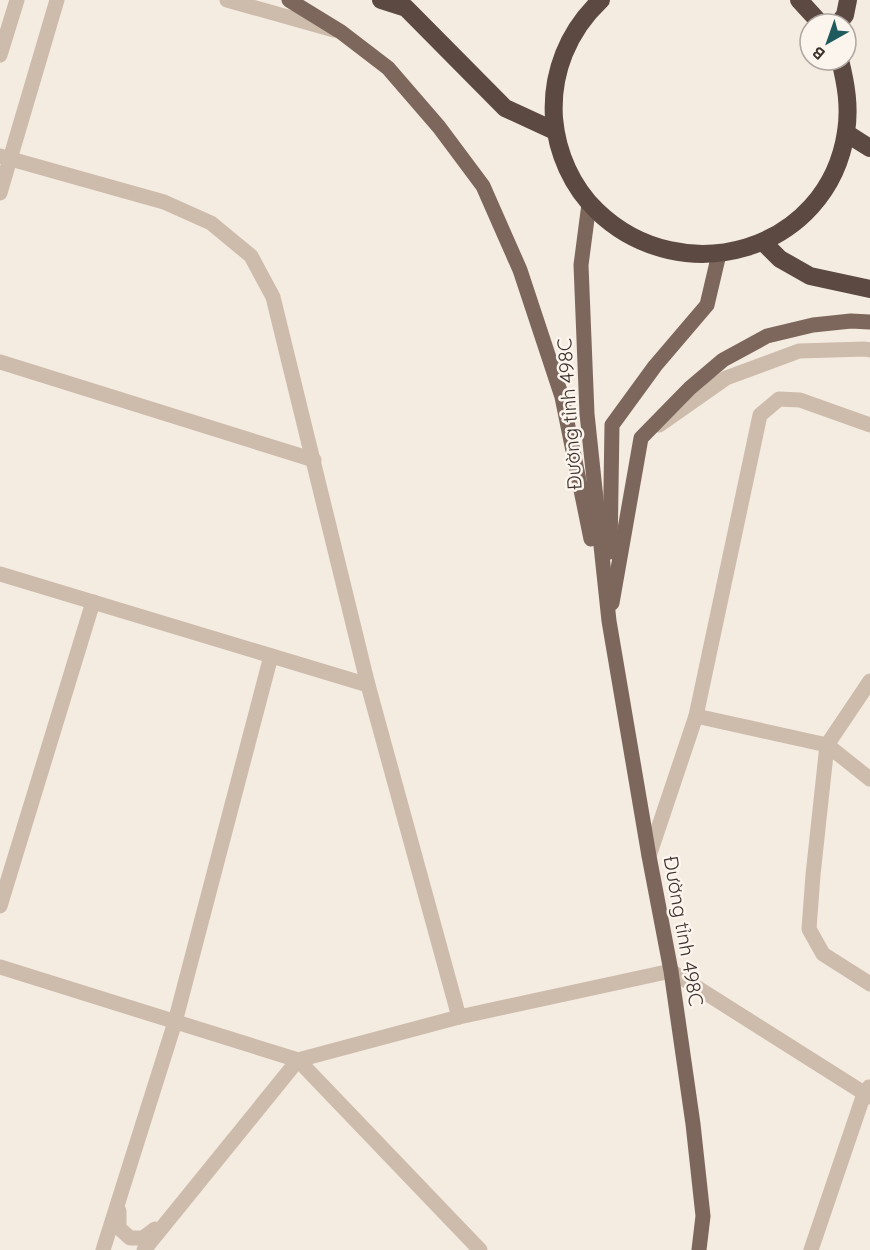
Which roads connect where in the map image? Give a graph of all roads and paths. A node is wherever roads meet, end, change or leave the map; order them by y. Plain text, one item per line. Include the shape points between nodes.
1 (17, 0) edge
2 (57, 0) edge
3 (227, 0) edge
4 (289, 0) edge
5 (381, 0) edge
6 (601, 0) edge
7 (800, 0) edge
8 (810, 12) edge
9 (341, 32) junction
10 (0, 55) edge
11 (843, 72) edge
12 (555, 131) junction
13 (846, 133) junction
14 (870, 148) edge
15 (5, 158) edge
16 (0, 193) edge
17 (589, 204) junction
18 (763, 242) junction
19 (719, 254) junction
20 (870, 289) edge
21 (870, 322) edge
22 (870, 350) edge
23 (0, 362) edge
24 (870, 425) edge
25 (641, 438) junction
26 (315, 460) junction
27 (0, 574) edge
28 (93, 602) junction
29 (609, 621) junction
30 (271, 656) junction
31 (870, 681) edge
32 (368, 685) junction
33 (696, 716) junction
34 (827, 745) junction
35 (870, 779) edge
36 (649, 856) junction
37 (0, 906) edge
38 (0, 967) edge
39 (671, 972) junction
40 (870, 984) edge
41 (459, 1017) junction
42 (175, 1022) junction
43 (298, 1060) junction
44 (868, 1092) edge
45 (120, 1198) junction
46 (169, 1219) junction
47 (103, 1250) edge
48 (144, 1250) edge
49 (480, 1250) edge
50 (699, 1250) edge
51 (811, 1250) edge

1 - 10 street
2 - 15 street
3 - 9 street
4 - 9 main road
5 - 12 highway via 406,8 505,108
6 - 12 highway via 575,31 563,54 556,79
7 - 8 highway
9 - 29 main road via 388,68 483,186 520,270 562,397
11 - 13 highway via 848,108
12 - 17 highway via 573,182
13 - 14 highway
13 - 18 highway via 839,160 809,209
15 - 16 street
15 - 26 street via 164,202 211,223 251,256 273,297
17 - 19 highway via 610,224 662,250 690,255
17 - 29 main road, Đường tỉnh 498C via 581,265 587,414
18 - 19 highway
18 - 20 highway via 780,259 810,276
19 - 29 main road, Đường tỉnh 498C via 707,305 612,425
21 - 25 main road via 813,325 767,336 723,360
22 - 25 street via 799,351 736,374
23 - 26 street
24 - 33 street via 800,400 779,399 760,415
25 - 29 main road
26 - 32 street
27 - 28 street
28 - 30 street
28 - 37 street
29 - 36 main road, Đường tỉnh 498C
30 - 32 street
30 - 42 street
31 - 34 street
32 - 41 street
33 - 34 street
33 - 36 street
34 - 35 street
34 - 40 street via 809,929 823,954
36 - 39 main road, Đường tỉnh 498C
38 - 42 street
39 - 41 street
39 - 44 street
39 - 50 main road, Đường tỉnh 498C via 703,1216
41 - 43 street
42 - 43 street
42 - 45 street
43 - 46 street
43 - 49 street
44 - 51 street
45 - 46 street via 119,1228 130,1238 143,1238
45 - 47 street
46 - 48 street

